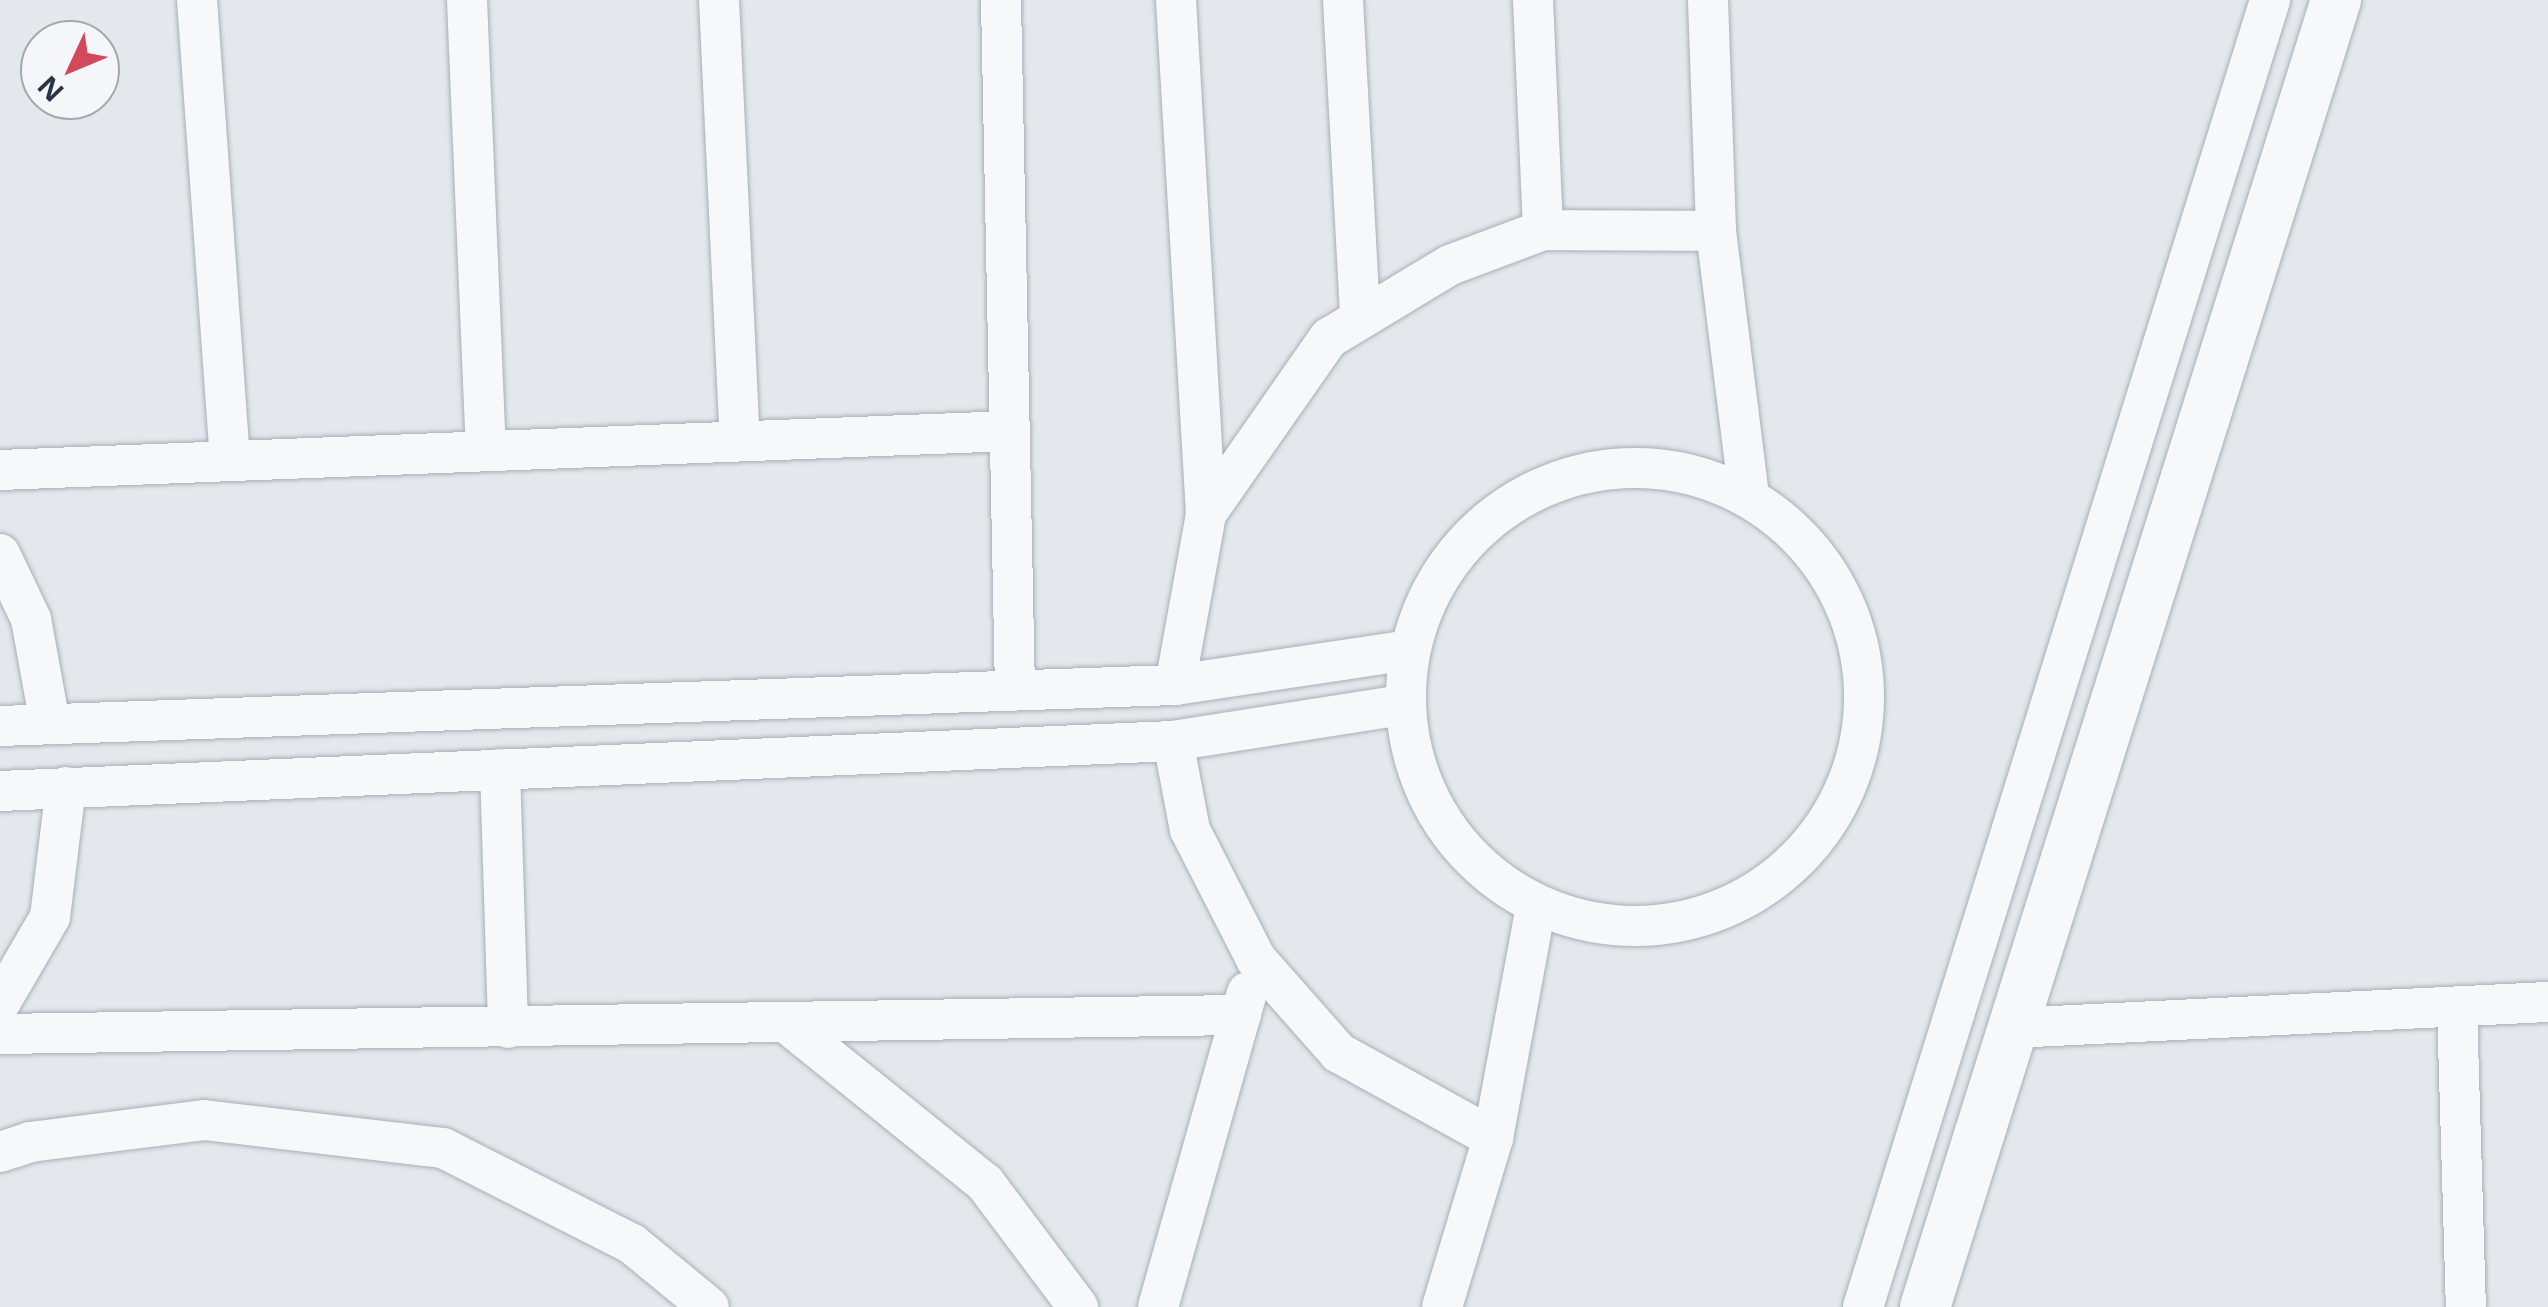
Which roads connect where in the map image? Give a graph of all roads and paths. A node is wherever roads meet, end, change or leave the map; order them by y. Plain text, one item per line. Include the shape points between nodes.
1 (197, 0) edge
2 (467, 0) edge
3 (719, 0) edge
4 (1001, 0) edge
5 (1176, 0) edge
6 (1343, 0) edge
7 (1533, 0) edge
8 (1708, 0) edge
9 (2270, 0) edge
10 (2336, 0) edge
11 (1543, 230) junction
12 (1716, 232) junction
13 (1360, 319) junction
14 (1010, 431) junction
15 (740, 442) junction
16 (486, 451) junction
17 (230, 461) junction
18 (0, 470) edge
19 (1749, 496) junction
20 (1206, 514) junction
21 (0, 554) edge
22 (1408, 650) junction
23 (1175, 685) junction
24 (1015, 690) junction
25 (1404, 705) junction
26 (50, 724) junction
27 (0, 726) edge
28 (1173, 741) junction
29 (500, 769) junction
30 (66, 787) junction
31 (0, 791) edge
32 (1536, 906) junction
33 (1256, 959) junction
34 (2548, 1002) edge
35 (0, 1003) edge
36 (2457, 1007) junction
37 (1241, 1016) junction
38 (789, 1025) junction
39 (508, 1028) junction
40 (2012, 1028) junction
41 (0, 1034) edge
42 (1493, 1138) junction
43 (0, 1152) edge
44 (709, 1307) edge
45 (1078, 1307) edge
46 (1158, 1307) edge
47 (1442, 1307) edge
48 (1863, 1307) edge
49 (1925, 1307) edge
50 (2466, 1307) edge

1 - 17 street
2 - 16 street
3 - 15 street
4 - 14 street
5 - 20 street
6 - 13 street
7 - 11 street
8 - 12 street
9 - 48 street
10 - 40 street
11 - 12 street
11 - 13 street via 1450,265
12 - 19 street
13 - 20 street via 1328,338
14 - 15 street
14 - 24 street
15 - 16 street
16 - 17 street
17 - 18 street
19 - 22 street via 1666,468 1580,471 1500,508 1452,557 1440,570
19 - 32 street via 1816,552 1856,630 1866,716 1843,799 1790,869 1716,914 1630,928
20 - 23 street
21 - 26 street via 31,619
22 - 23 street
22 - 25 street
23 - 24 street
24 - 26 street
25 - 28 street
25 - 32 street via 1423,789 1473,861
26 - 27 street
28 - 29 street
28 - 33 street via 1190,830
29 - 30 street
29 - 39 street
30 - 31 street
30 - 35 street via 50,917
32 - 42 street
33 - 37 street
33 - 42 street via 1339,1054
34 - 36 street
36 - 40 street
36 - 50 street
37 - 38 street
37 - 46 street
38 - 39 street
38 - 45 street via 985,1183
39 - 41 street
40 - 49 street
42 - 47 street
43 - 44 street via 30,1142 204,1120 443,1148 632,1244

